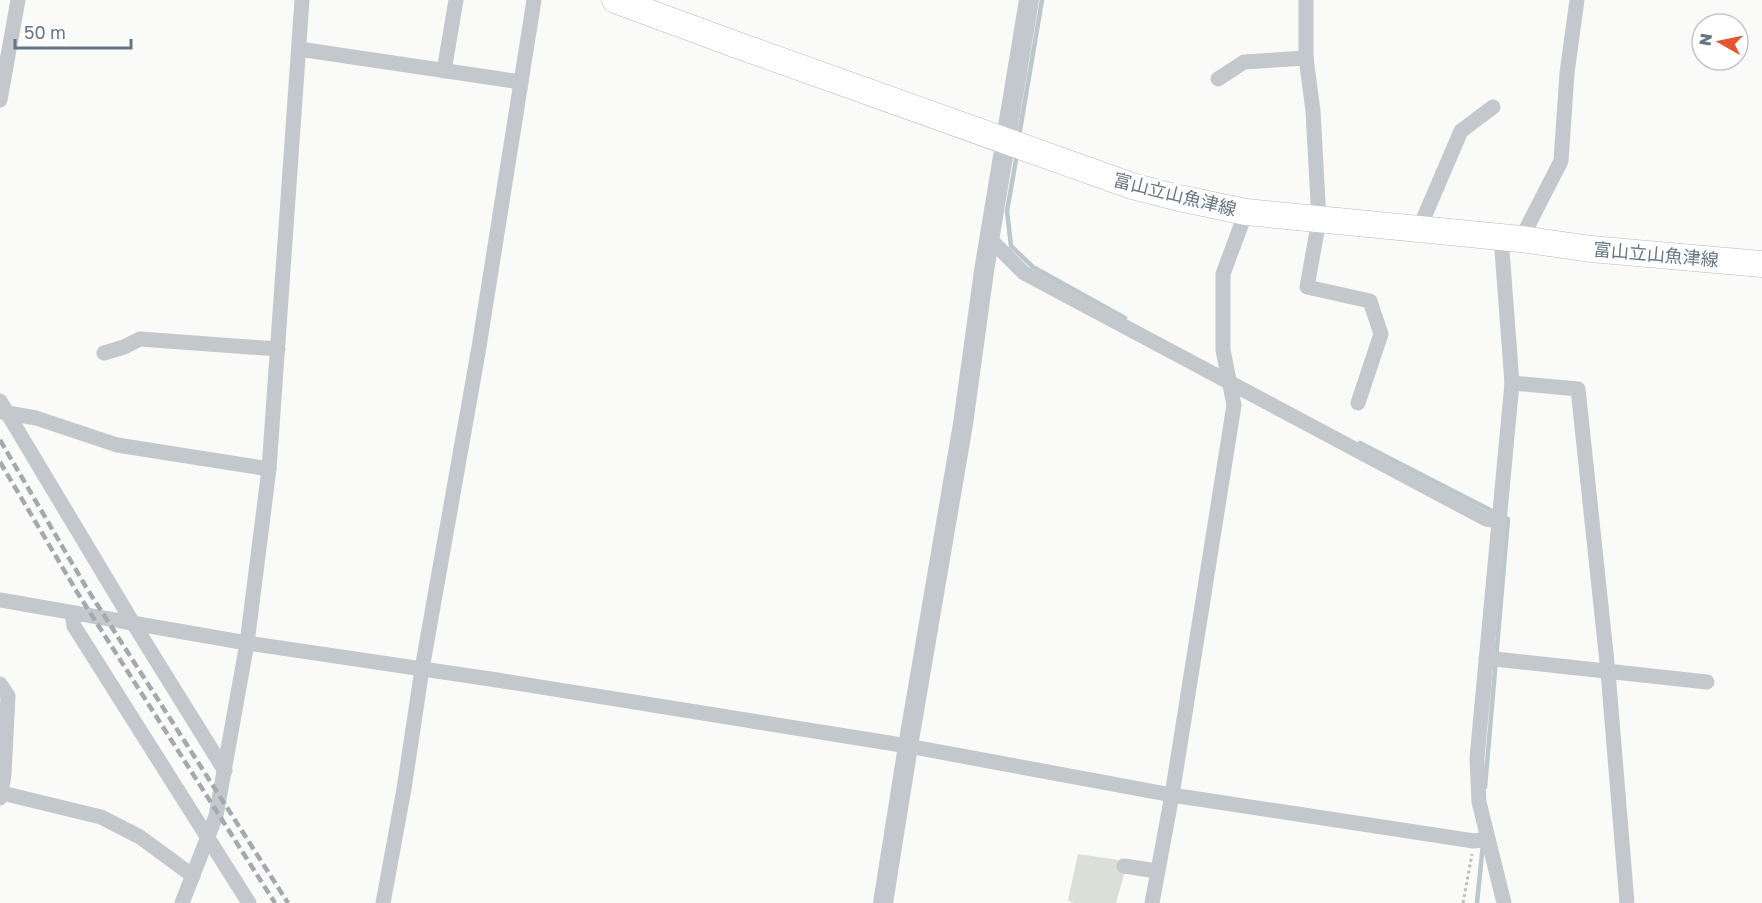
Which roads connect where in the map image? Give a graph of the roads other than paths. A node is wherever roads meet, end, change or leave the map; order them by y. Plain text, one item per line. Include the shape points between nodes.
1 (18, 0) edge
2 (302, 0) edge
3 (456, 0) edge
4 (534, 0) edge
5 (615, 0) edge
6 (1029, 0) edge
7 (1306, 0) edge
8 (1577, 0) edge
9 (299, 49) junction
10 (1306, 58) junction
11 (444, 71) junction
12 (1218, 79) dead end
13 (521, 82) junction
14 (0, 100) edge
15 (1493, 107) dead end
16 (1007, 140) junction
17 (1246, 212) junction
18 (1319, 220) junction
19 (1419, 229) junction
20 (989, 237) junction
21 (1511, 238) junction
22 (1762, 264) edge
23 (278, 349) junction
24 (104, 353) dead end
25 (1512, 383) junction
26 (1231, 385) junction
27 (1358, 403) dead end
28 (2, 408) edge
29 (269, 469) junction
30 (1498, 521) junction
31 (0, 600) edge
32 (72, 613) junction
33 (133, 623) junction
34 (247, 643) junction
35 (1486, 658) junction
36 (422, 669) junction
37 (1608, 672) junction
38 (1707, 682) dead end
39 (0, 684) edge
40 (908, 746) junction
41 (2, 763) edge
42 (225, 771) junction
43 (1, 795) edge
44 (1172, 795) junction
45 (208, 836) junction
46 (1480, 840) junction
47 (1124, 866) dead end
48 (1157, 871) junction
49 (193, 876) junction
50 (182, 903) edge
51 (249, 903) edge
52 (383, 903) edge
53 (883, 903) edge
54 (1152, 903) edge
55 (1504, 903) edge
56 (1627, 903) edge

1 - 14 street
2 - 9 street
3 - 11 street
4 - 13 street
5 - 16 main road, 富山立山魚津線
6 - 16 street
7 - 10 street
8 - 21 street via 1567,73 1562,161
9 - 11 street
9 - 23 street
10 - 12 street via 1244,62
10 - 18 street
11 - 13 street
13 - 36 street
15 - 19 street via 1461,131
16 - 17 main road, 富山立山魚津線 via 1132,186
16 - 20 street
17 - 18 main road, 富山立山魚津線
17 - 26 street via 1223,274 1223,350
18 - 19 main road, 富山立山魚津線
18 - 27 street via 1307,287 1370,301 1381,334
19 - 21 main road, 富山立山魚津線
20 - 26 street via 1024,273
20 - 40 street via 963,424
21 - 22 main road, 富山立山魚津線
21 - 25 street
23 - 24 street via 140,339
23 - 29 street
25 - 30 street
25 - 37 street via 1578,389
26 - 30 street via 1486,519
26 - 44 street via 1234,405
28 - 29 street via 117,445
28 - 33 street
29 - 34 street
30 - 35 street
31 - 32 street
32 - 33 street
32 - 45 street via 74,626
33 - 34 street
33 - 42 street
34 - 36 street
34 - 42 street
35 - 37 street
35 - 46 street via 1477,758
36 - 40 street
36 - 52 street
37 - 38 street
37 - 56 street
39 - 41 street via 8,696
40 - 44 street
40 - 53 street
41 - 43 street
42 - 45 street
43 - 49 street via 101,817 140,837
44 - 46 street
44 - 48 street
45 - 49 street
45 - 51 street
46 - 55 street
47 - 48 street
48 - 54 street
49 - 50 street

